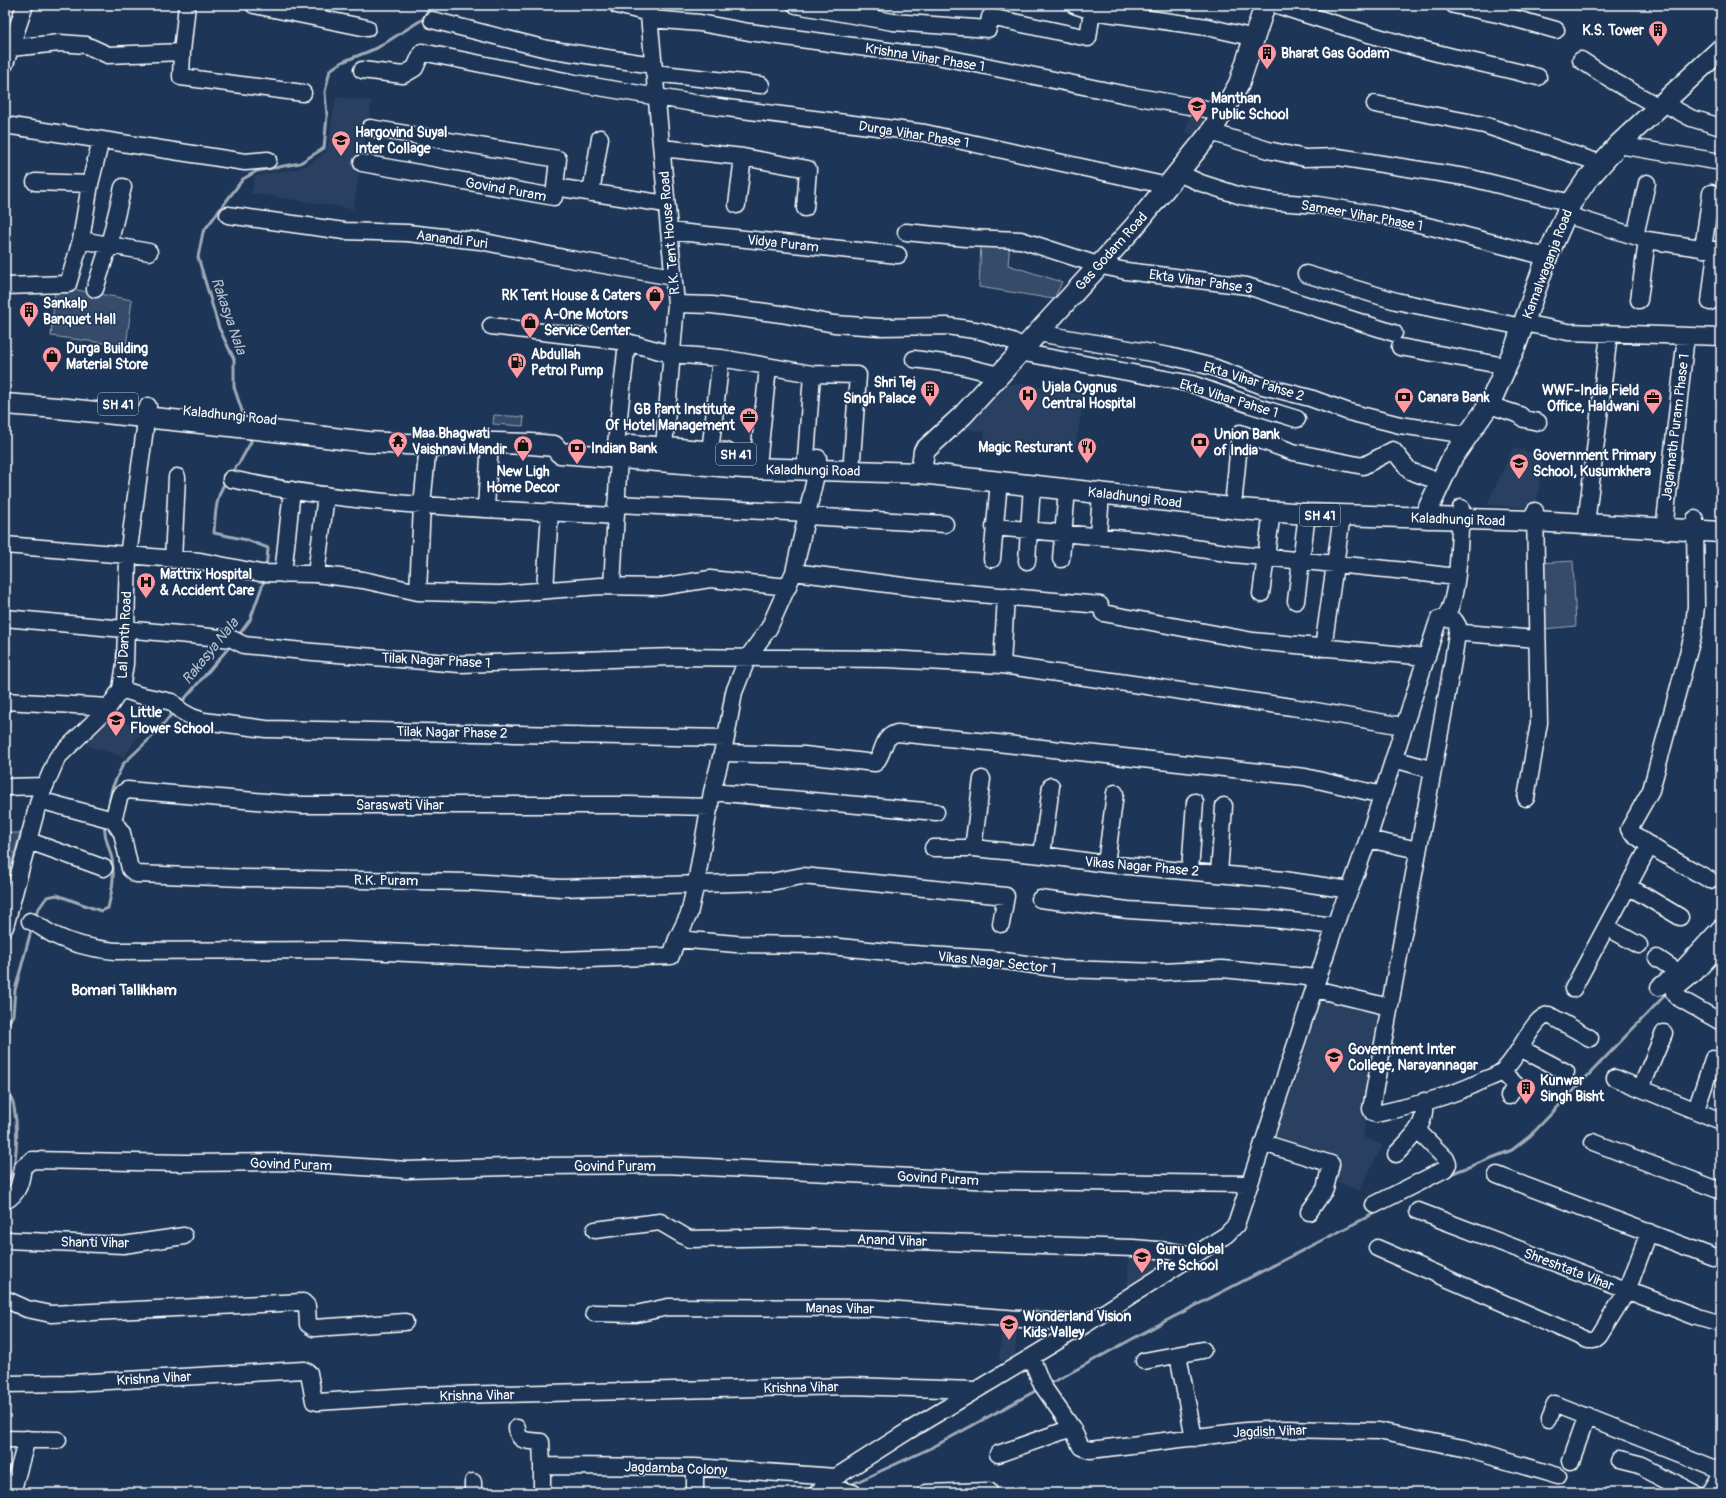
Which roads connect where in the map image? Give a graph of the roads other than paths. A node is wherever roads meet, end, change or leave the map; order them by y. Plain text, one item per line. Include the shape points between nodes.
1 (25, 5) edge
2 (187, 5) edge
3 (254, 5) edge
4 (617, 5) edge
5 (796, 5) edge
6 (1074, 5) edge
7 (1265, 5) edge
8 (1277, 5) edge
9 (1454, 5) edge
10 (1092, 11) junction
11 (649, 12) edge
12 (432, 20) dead end
13 (11, 22) edge
14 (367, 28) dead end
15 (1556, 30) dead end
16 (1255, 38) junction
17 (8, 48) edge
18 (1721, 49) edge
19 (182, 52) junction
20 (1581, 60) dead end
21 (5, 64) edge
22 (654, 69) junction
23 (362, 70) dead end
24 (1538, 77) dead end
25 (761, 85) dead end
26 (303, 93) dead end
27 (658, 97) junction
28 (1375, 104) dead end
29 (1661, 105) junction
30 (1223, 112) junction
31 (5, 125) edge
32 (1721, 127) edge
33 (370, 128) dead end
34 (1211, 132) junction
35 (600, 138) dead end
36 (101, 140) junction
37 (1618, 145) junction
38 (662, 148) junction
39 (743, 157) junction
40 (268, 160) dead end
41 (1721, 162) edge
42 (362, 163) dead end
43 (1600, 163) junction
44 (1173, 179) junction
45 (35, 182) dead end
46 (1647, 183) dead end
47 (90, 184) junction
48 (123, 187) dead end
49 (555, 187) junction
50 (591, 193) junction
51 (1711, 193) dead end
52 (666, 204) junction
53 (738, 205) dead end
54 (805, 208) dead end
55 (1568, 209) junction
56 (228, 215) dead end
57 (669, 231) junction
58 (906, 232) dead end
59 (1641, 238) junction
60 (81, 240) junction
61 (109, 245) junction
62 (1713, 250) edge
63 (149, 252) dead end
64 (898, 255) dead end
65 (1547, 257) junction
66 (1098, 265) junction
67 (1306, 274) dead end
68 (673, 277) junction
69 (5, 286) edge
70 (95, 289) dead end
71 (1639, 300) dead end
72 (1710, 302) dead end
73 (676, 304) junction
74 (1523, 325) junction
75 (491, 326) dead end
76 (1038, 333) junction
77 (1609, 334) junction
78 (1686, 336) junction
79 (1721, 337) edge
80 (628, 342) junction
81 (1022, 350) junction
82 (671, 354) junction
83 (721, 358) junction
84 (914, 359) dead end
85 (1505, 366) junction
86 (768, 367) junction
87 (812, 374) junction
88 (998, 374) junction
89 (5, 393) edge
90 (5, 404) edge
91 (1489, 405) junction
92 (148, 412) junction
93 (1297, 419) dead end
94 (1538, 422) dead end
95 (1468, 435) junction
96 (368, 436) junction
97 (453, 442) junction
98 (490, 442) junction
99 (428, 445) junction
100 (618, 451) junction
101 (710, 452) junction
102 (663, 455) junction
103 (760, 456) junction
104 (852, 459) junction
105 (814, 462) junction
106 (921, 468) junction
107 (999, 476) junction
108 (177, 477) dead end
109 (231, 479) dead end
110 (1440, 482) junction
111 (1032, 485) junction
112 (1067, 489) junction
113 (292, 490) junction
114 (1112, 491) junction
115 (326, 495) junction
116 (1234, 496) junction
117 (422, 505) junction
118 (486, 508) junction
119 (616, 510) junction
120 (1272, 511) junction
121 (550, 512) junction
122 (1428, 513) junction
123 (1461, 513) junction
124 (1307, 514) junction
125 (807, 515) junction
126 (1342, 516) junction
127 (1534, 516) junction
128 (1587, 519) junction
129 (1721, 520) edge
130 (945, 524) dead end
131 (1664, 524) junction
132 (1695, 525) junction
133 (994, 527) junction
134 (1029, 529) junction
135 (1063, 532) junction
136 (1721, 532) edge
137 (1098, 536) junction
138 (5, 545) edge
139 (128, 556) junction
140 (1267, 557) junction
141 (1061, 558) dead end
142 (992, 559) dead end
143 (173, 560) junction
144 (1302, 560) junction
145 (1027, 562) dead end
146 (1336, 563) junction
147 (794, 572) junction
148 (271, 574) junction
149 (316, 574) junction
150 (1456, 577) junction
151 (612, 586) junction
152 (788, 587) junction
153 (545, 590) junction
154 (418, 592) junction
155 (1261, 594) dead end
156 (1006, 596) junction
157 (1296, 601) dead end
158 (5, 618) edge
159 (1445, 618) junction
160 (126, 630) junction
161 (1464, 633) dead end
162 (1536, 639) junction
163 (1323, 648) junction
164 (1427, 656) junction
165 (748, 657) junction
166 (1002, 665) junction
167 (121, 689) junction
168 (5, 701) edge
169 (109, 707) junction
170 (1404, 726) junction
171 (724, 746) junction
172 (1394, 759) junction
173 (1433, 770) junction
174 (982, 779) dead end
175 (1051, 786) dead end
176 (5, 787) edge
177 (712, 792) junction
178 (42, 793) junction
179 (1115, 793) dead end
180 (1382, 795) junction
181 (1526, 798) dead end
182 (1195, 802) dead end
183 (1224, 806) dead end
184 (710, 808) junction
185 (936, 812) dead end
186 (107, 819) junction
187 (1368, 838) junction
188 (29, 841) junction
189 (1650, 845) junction
190 (933, 848) dead end
191 (973, 848) junction
192 (1418, 850) junction
193 (1042, 855) junction
194 (1106, 864) junction
195 (104, 868) dead end
196 (1190, 871) junction
197 (1219, 873) junction
198 (1710, 880) dead end
199 (696, 883) junction
200 (1628, 886) junction
201 (1350, 890) junction
202 (1040, 899) dead end
203 (1680, 917) dead end
204 (35, 923) dead end
205 (1001, 924) dead end
206 (1335, 926) junction
207 (1606, 926) junction
208 (5, 927) edge
209 (1721, 927) edge
210 (677, 939) junction
211 (1639, 945) dead end
212 (1721, 945) edge
213 (1657, 958) dead end
214 (1678, 972) junction
215 (1316, 984) junction
216 (1659, 987) dead end
217 (1573, 989) dead end
218 (1389, 1007) junction
219 (1721, 1022) edge
220 (1664, 1033) dead end
221 (1590, 1038) dead end
222 (1520, 1048) junction
223 (1713, 1059) dead end
224 (1502, 1072) junction
225 (1566, 1072) dead end
226 (1615, 1078) dead end
227 (1641, 1088) junction
228 (1509, 1096) dead end
229 (1424, 1101) junction
230 (1696, 1110) junction
231 (1721, 1120) edge
232 (1417, 1130) junction
233 (1593, 1142) dead end
234 (1263, 1144) junction
235 (1396, 1154) dead end
236 (1498, 1174) dead end
237 (1250, 1184) junction
238 (1721, 1191) edge
239 (5, 1201) edge
240 (1374, 1205) dead end
241 (1418, 1211) dead end
242 (1309, 1212) dead end
243 (594, 1230) dead end
244 (1649, 1232) junction
245 (184, 1236) dead end
246 (5, 1240) edge
247 (1377, 1248) dead end
248 (1193, 1255) junction
249 (1721, 1260) edge
250 (1627, 1291) junction
251 (5, 1299) edge
252 (594, 1314) dead end
253 (405, 1322) dead end
254 (1086, 1324) junction
255 (1721, 1324) edge
256 (1203, 1350) dead end
257 (1178, 1355) junction
258 (1031, 1357) junction
259 (1144, 1361) dead end
260 (5, 1384) edge
261 (974, 1390) junction
262 (1587, 1416) junction
263 (1549, 1418) dead end
264 (517, 1428) dead end
265 (1072, 1428) junction
266 (1194, 1438) junction
267 (5, 1439) edge
268 (27, 1439) junction
269 (58, 1440) dead end
270 (998, 1454) dead end
271 (1617, 1460) dead end
272 (1571, 1461) dead end
273 (542, 1466) junction
274 (695, 1467) junction
275 (1721, 1470) edge
276 (1721, 1475) edge
277 (1558, 1476) dead end
278 (840, 1486) edge
279 (989, 1491) dead end
280 (12, 1493) edge
281 (542, 1493) edge
282 (695, 1493) edge
283 (817, 1493) edge
284 (926, 1493) edge
285 (1694, 1493) edge
286 (1710, 1493) edge

1 - 13 street
2 - 19 street
3 - 14 street
4 - 11 street, Krishna Vihar Phase 1
5 - 10 street via 892,22 988,28 990,17 1088,38
6 - 10 street
7 - 16 main road, Gas Godam Road
8 - 24 street via 1351,30
9 - 15 street
10 - 16 street via 1207,27
11 - 22 street, R.K. Tent House Road
11 - 30 street, Krishna Vihar Phase 1 via 749,32 904,54 932,55
12 - 22 street via 546,49
13 - 17 street
16 - 30 main road, Gas Godam Road via 1239,84
17 - 19 street via 60,43 86,45 108,55
17 - 21 street
18 - 29 main road, Kamalwaganja Road
19 - 26 street via 180,77
20 - 29 street via 1613,82
22 - 25 street
22 - 27 street, R.K. Tent House Road
23 - 27 street, Durga Vihar Phase 1 via 403,75 415,68 422,52
27 - 38 street, R.K. Tent House Road
27 - 44 street, Durga Vihar Phase 1 via 925,133
28 - 43 street via 1484,125
29 - 32 street
29 - 37 main road, Kamalwaganja Road
30 - 34 main road, Gas Godam Road
31 - 36 street
33 - 49 street via 558,159
34 - 44 main road, Gas Godam Road
34 - 55 street via 1268,150 1305,158 1338,158 1471,178
35 - 50 street
36 - 40 street via 245,162
36 - 47 street
37 - 41 street
37 - 43 main road, Kamalwaganja Road
38 - 39 street
38 - 52 street, R.K. Tent House Road
39 - 53 street
39 - 54 street via 808,169
42 - 49 street, Govind Puram via 554,197
43 - 55 main road, Kamalwaganja Road
44 - 65 street, Sameer Vihar Phase 1 via 1201,183 1241,196 1379,215
44 - 66 main road, Gas Godam Road via 1134,227
45 - 47 street
46 - 59 street
47 - 60 street
48 - 61 street
49 - 50 street, Govind Puram
50 - 52 street, Govind Puram
51 - 62 street
52 - 57 street, R.K. Tent House Road
55 - 59 street
55 - 65 main road, Kamalwaganja Road
56 - 68 street, Aanandi Puri via 344,231 407,233 480,241
57 - 64 street, Vidya Puram
57 - 68 street, R.K. Tent House Road
58 - 66 street, Ekta Vihar Pahse 3 via 1021,240
59 - 62 street
59 - 71 street
60 - 61 street
60 - 69 street via 68,284
61 - 63 street
61 - 70 street
62 - 72 street
65 - 74 main road, Kamalwaganja Road
66 - 76 main road, Gas Godam Road
66 - 85 street, Ekta Vihar Pahse 3 via 1133,272 1247,286 1397,340
67 - 74 street, Jagannath Puram Phase 1 via 1396,301
68 - 73 street, R.K. Tent House Road
73 - 81 street, Ekta Vihar Pahse 1 via 712,305 834,324 879,327 947,326 981,331 1012,340
73 - 82 street, R.K. Tent House Road
74 - 77 street, Jagannath Puram Phase 1 via 1568,332
74 - 85 main road, Kamalwaganja Road
75 - 80 street
76 - 81 main road, Gas Godam Road
76 - 95 street, Ekta Vihar Pahse 2 via 1169,356 1213,367 1263,386 1350,412 1400,425
77 - 78 street, Jagannath Puram Phase 1
77 - 128 street
78 - 79 street, Jagannath Puram Phase 1
78 - 131 street, Jagannath Puram Phase 1
80 - 82 street
80 - 100 street
81 - 88 main road, Gas Godam Road
81 - 93 street, Ekta Vihar Pahse 1 via 1192,384
82 - 83 street
82 - 102 street, R.K. Tent House Road
83 - 86 street
83 - 101 street
84 - 88 street via 958,364
85 - 91 main road, Kamalwaganja Road
86 - 87 street
86 - 103 street
87 - 104 street via 858,375
87 - 105 street
88 - 106 main road, Gas Godam Road via 963,415 924,451
89 - 92 main road, Kaladhungi Road / SH 41
90 - 92 main road, Kaladhungi Road / SH 41
91 - 94 street via 1520,415 1524,420
91 - 95 main road, Kamalwaganja Road
92 - 96 main road, Kaladhungi Road / SH 41
92 - 139 street, Lal Danth Road
95 - 110 main road, Kamalwaganja Road
96 - 97 main road, Kaladhungi Road / SH 41 via 445,435
96 - 99 main road, Kaladhungi Road / SH 41
97 - 98 main road, Kaladhungi Road / SH 41
97 - 99 main road, Kaladhungi Road / SH 41 via 443,446
98 - 100 main road, Kaladhungi Road / SH 41 via 554,446 560,439
98 - 118 street
99 - 117 street
100 - 102 main road, Kaladhungi Road / SH 41
100 - 119 street
101 - 102 main road, Kaladhungi Road / SH 41
101 - 103 main road, Kaladhungi Road / SH 41
102 - 105 main road, Kaladhungi Road / SH 41 via 747,468
103 - 105 main road, Kaladhungi Road / SH 41
104 - 105 main road, Kaladhungi Road / SH 41
104 - 106 main road, Kaladhungi Road / SH 41
105 - 106 main road, Kaladhungi Road / SH 41
105 - 125 street
106 - 107 main road, Kaladhungi Road / SH 41
107 - 111 main road, Kaladhungi Road / SH 41
107 - 114 main road, Kaladhungi Road / SH 41
107 - 133 street
108 - 143 street
109 - 113 street
110 - 116 street via 1410,471 1393,450 1362,466 1293,452 1240,433
110 - 122 main road, Kamalwaganja Road
111 - 112 main road, Kaladhungi Road / SH 41
111 - 134 street
112 - 114 main road, Kaladhungi Road / SH 41
112 - 135 street
113 - 115 street
113 - 148 street
114 - 116 main road, Kaladhungi Road / SH 41
114 - 120 main road, Kaladhungi Road / SH 41
114 - 137 street
115 - 117 street
115 - 149 street
116 - 122 main road, Kaladhungi Road / SH 41
117 - 118 street
117 - 154 street
118 - 121 street
119 - 121 street
119 - 125 street
119 - 151 street
120 - 124 main road, Kaladhungi Road / SH 41
120 - 140 street
121 - 153 street
122 - 123 main road, Kaladhungi Road / SH 41
122 - 126 main road, Kaladhungi Road / SH 41
123 - 127 main road, Kaladhungi Road / SH 41
123 - 150 street
124 - 126 main road, Kaladhungi Road / SH 41
124 - 144 street
125 - 130 street
125 - 147 street
126 - 146 street
127 - 128 main road, Kaladhungi Road / SH 41
127 - 162 street
128 - 131 main road, Kaladhungi Road / SH 41
129 - 132 main road, Kaladhungi Road / SH 41
131 - 132 main road, Kaladhungi Road / SH 41
132 - 136 main road, Kaladhungi Road / SH 41
132 - 189 street via 1696,606 1693,635 1651,790 1630,825 1632,833
133 - 134 street
133 - 142 street
134 - 135 street
134 - 145 street
135 - 137 street
135 - 141 street
137 - 140 street
138 - 139 street
139 - 143 street
139 - 160 street, Lal Danth Road
140 - 144 street
140 - 155 street
143 - 148 street via 200,561
144 - 146 street
144 - 157 street
146 - 150 street
146 - 163 street
147 - 152 street
147 - 156 street via 934,590
148 - 149 street
149 - 154 street via 363,580
150 - 159 street via 1452,606
151 - 152 street via 660,587 710,579
151 - 153 street
152 - 165 street via 769,628
153 - 154 street via 500,594
156 - 163 street via 1102,609 1253,641
156 - 166 street
158 - 160 street, Tilak Nagar Phase 1
159 - 164 street via 1439,619
159 - 173 street via 1455,621 1458,626
160 - 165 street, Tilak Nagar Phase 1 via 313,652 460,664
160 - 167 street, Lal Danth Road
161 - 162 street
162 - 181 street via 1539,723
163 - 164 street
164 - 170 street
165 - 166 street, Tilak Nagar Phase 1 via 888,659
165 - 171 street via 734,692
166 - 170 street, Tilak Nagar Phase 1
167 - 169 street, Lal Danth Road
167 - 171 street, Tilak Nagar Phase 2 via 176,706 192,717 204,721 266,729
168 - 169 street
169 - 178 street, Lal Danth Road via 57,758
170 - 172 street
171 - 177 street
171 - 180 street, Tilak Nagar Phase 2 via 875,763 886,739 897,733 1306,777
172 - 173 street
172 - 180 street
173 - 192 street
174 - 191 street
175 - 193 street
176 - 178 street
177 - 184 street
177 - 185 street
178 - 186 street
178 - 188 street, Lal Danth Road
179 - 194 street
180 - 187 street
182 - 196 street
183 - 197 street
184 - 186 street, Saraswati Vihar via 629,805 302,805 127,790 120,794
184 - 199 street
186 - 199 street, R.K. Puram via 122,833 130,869 136,874 470,882 561,888
187 - 192 street
187 - 201 street
188 - 195 street
188 - 208 street, Lal Danth Road
189 - 198 street
189 - 200 street
190 - 191 street, Vikas Nagar Phase 2
191 - 193 street, Vikas Nagar Phase 2
192 - 218 street
193 - 194 street, Vikas Nagar Phase 2
194 - 196 street, Vikas Nagar Phase 2
196 - 197 street, Vikas Nagar Phase 2
197 - 201 street, Vikas Nagar Phase 2
199 - 205 street, R.K. Puram via 781,881 802,876 1006,896
199 - 210 street via 689,914
200 - 203 street
200 - 207 street
201 - 206 street
202 - 206 street via 1128,910 1272,919
204 - 210 street via 58,937 115,950 343,950 560,960 671,956
206 - 215 street
207 - 211 street
207 - 217 street
209 - 214 street
210 - 215 street, Vikas Nagar Sector 1 via 736,944 820,945 991,959 1061,969 1162,972 1222,970
212 - 219 street via 1695,973 1674,990 1676,997
213 - 214 street
214 - 216 street
215 - 218 street, Vikas Nagar Sector 1
215 - 234 street
218 - 229 street via 1371,1109 1376,1114
220 - 227 street
221 - 222 street via 1550,1016 1544,1016 1538,1020
222 - 224 street
222 - 225 street
223 - 230 street
224 - 228 street via 1516,1085
224 - 229 street via 1461,1091
226 - 227 street
227 - 230 street
229 - 232 street via 1425,1117
230 - 231 street
232 - 235 street
232 - 240 street via 1446,1159 1446,1169
233 - 238 street
234 - 237 street
234 - 242 street via 1331,1164 1325,1189
236 - 244 street
237 - 239 street, Govind Puram via 993,1181 664,1165 407,1170 286,1162 32,1160 23,1167 20,1184 13,1197
237 - 248 street via 1236,1225 1226,1235
241 - 250 street, Shreshtata Vihar
243 - 248 street, Anand Vihar via 660,1222 689,1239 792,1237 961,1242 1133,1248
244 - 249 street
244 - 250 street
245 - 246 street, Shanti Vihar via 123,1245
247 - 250 street via 1588,1340 1594,1340 1599,1336
248 - 254 street
250 - 255 street, Shreshtata Vihar
251 - 253 street via 27,1310 51,1314 303,1302 307,1306 308,1324 314,1328
252 - 254 street, Manas Vihar via 636,1314 668,1307 874,1308
254 - 258 street
256 - 257 street
257 - 259 street
257 - 266 street
258 - 261 street
258 - 265 street, Jagdish Vihar via 1045,1388
260 - 261 street, Krishna Vihar via 72,1383 304,1370 309,1373 314,1401 318,1402 410,1396 842,1386
261 - 278 street
262 - 263 street via 1555,1404
262 - 272 street
262 - 275 street
264 - 273 street via 521,1439 541,1442
265 - 266 street, Jagdish Vihar via 1081,1447 1090,1450
265 - 270 street
266 - 277 street, Jagdish Vihar via 1239,1431 1282,1429 1378,1431 1463,1448
267 - 268 street
268 - 269 street
268 - 280 street
271 - 285 street via 1641,1466
273 - 274 street, Jagdamba Colony
273 - 281 street
274 - 278 street, Jagdamba Colony
274 - 282 street
276 - 286 street
278 - 283 street
279 - 284 street

